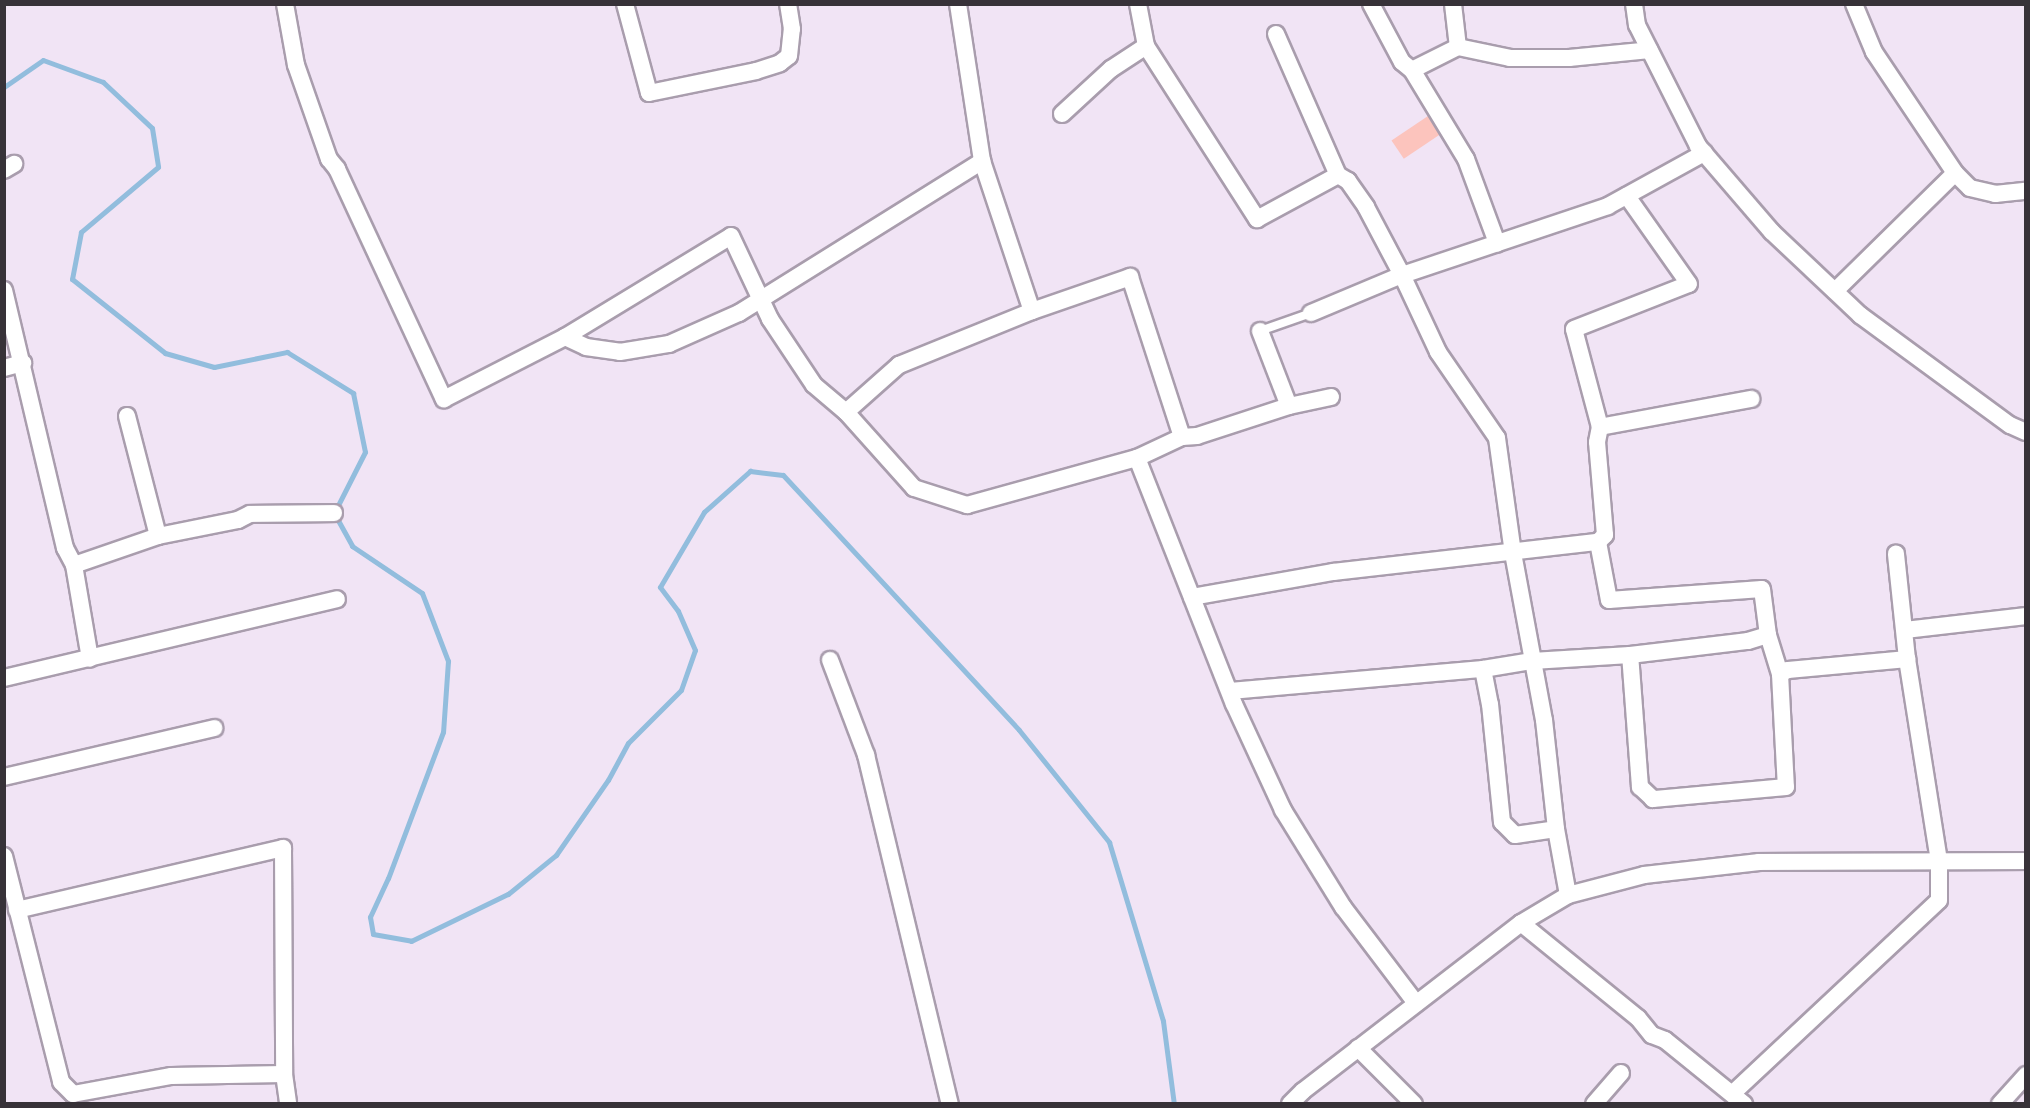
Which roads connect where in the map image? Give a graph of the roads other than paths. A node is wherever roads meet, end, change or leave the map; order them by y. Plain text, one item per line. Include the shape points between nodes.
1 (285, 4) edge
2 (625, 4) edge
3 (788, 4) edge
4 (958, 4) edge
5 (1138, 4) edge
6 (1371, 4) edge
7 (1453, 4) edge
8 (1634, 4) edge
9 (1854, 4) edge
10 (1276, 34) dead end
11 (1146, 46) junction
12 (1458, 47) junction
13 (1650, 50) junction
14 (1412, 70) junction
15 (1062, 114) dead end
16 (1704, 153) junction
17 (982, 160) junction
18 (1955, 173) junction
19 (1338, 175) junction
20 (2025, 191) edge
21 (1627, 196) junction
22 (1497, 243) junction
23 (1402, 275) junction
24 (4, 290) edge
25 (1834, 291) junction
26 (762, 298) junction
27 (1032, 311) junction
28 (1311, 313) joint
29 (1260, 332) joint
30 (565, 337) junction
31 (22, 363) junction
32 (4, 368) edge
33 (1331, 397) dead end
34 (1751, 399) dead end
35 (1289, 406) junction
36 (846, 412) junction
37 (127, 416) dead end
38 (1600, 427) junction
39 (2025, 432) edge
40 (1182, 437) junction
41 (1137, 458) junction
42 (334, 513) dead end
43 (158, 536) junction
44 (1598, 542) junction
45 (1513, 553) junction
46 (1896, 554) dead end
47 (74, 565) junction
48 (1192, 597) junction
49 (337, 599) dead end
50 (2025, 616) edge
51 (1905, 630) junction
52 (1768, 635) junction
53 (1630, 655) junction
54 (90, 659) junction
55 (1907, 659) junction
56 (830, 660) dead end
57 (1532, 661) junction
58 (1483, 669) junction
59 (1780, 674) junction
60 (4, 678) edge
61 (1230, 691) junction
62 (214, 728) dead end
63 (4, 777) edge
64 (1556, 829) junction
65 (4, 856) edge
66 (1939, 861) junction
67 (2025, 861) edge
68 (1568, 895) junction
69 (17, 910) junction
70 (1521, 923) junction
71 (1416, 1003) junction
72 (1358, 1048) junction
73 (1621, 1073) dead end
74 (284, 1074) junction
75 (2025, 1076) edge
76 (1739, 1098) edge
77 (288, 1104) edge
78 (950, 1104) edge
79 (1290, 1104) edge
80 (1414, 1104) edge
81 (1594, 1104) edge
82 (2000, 1104) edge

1 - 30 street via 296,65 329,159 444,399
2 - 3 street via 649,93 780,63 789,56 792,29
4 - 17 street
5 - 11 street
6 - 14 street via 1402,62
7 - 12 street
8 - 13 street via 1637,25
9 - 18 street via 1874,52
10 - 19 street
11 - 15 street via 1111,69
11 - 19 street via 1257,219
12 - 13 street via 1510,58 1569,58
12 - 14 street
13 - 16 street
14 - 22 street via 1466,159
16 - 21 street
16 - 25 street via 1772,232
17 - 26 street
17 - 27 street
18 - 20 street via 1970,188 1995,194
18 - 25 street
19 - 23 street via 1348,181 1366,207
21 - 22 street
21 - 38 street via 1689,284 1574,329
22 - 23 street
23 - 28 street
23 - 45 street via 1438,352 1497,438
24 - 31 street
25 - 39 street via 1860,315
26 - 30 street via 739,313 669,344 620,352 586,347
26 - 30 street via 731,236
26 - 36 street via 770,319 814,385
27 - 36 street via 899,365
27 - 40 street via 1130,277
28 - 29 lane
29 - 35 street
31 - 32 street
31 - 47 street via 65,548
33 - 35 street
34 - 38 street
35 - 40 street via 1197,436
36 - 41 street via 914,488 967,506
37 - 43 street
38 - 44 street via 1597,442 1605,535
40 - 41 street
41 - 48 street
42 - 43 street via 250,514 238,520
43 - 47 street
44 - 45 street
44 - 52 street via 1609,600 1761,589
45 - 48 street via 1333,572
45 - 57 street
46 - 51 street
47 - 54 street
48 - 61 street
49 - 54 street
50 - 51 street
51 - 55 street
52 - 53 street via 1748,641
52 - 59 street
53 - 57 street
53 - 59 street via 1640,787 1653,799 1786,787
54 - 60 street
55 - 59 street via 1788,670
55 - 66 street
56 - 78 street via 866,755
57 - 58 street
57 - 64 street via 1544,720
58 - 61 street
58 - 64 street via 1502,822 1515,835
61 - 71 street via 1282,810 1343,907
62 - 63 street
64 - 68 street
65 - 69 street
66 - 67 street
66 - 68 street via 1759,862 1644,875
66 - 76 street via 1939,900
68 - 70 street
69 - 74 street via 61,1082 73,1094 171,1076
69 - 74 street via 283,848
70 - 71 street
70 - 76 street via 1638,1018 1652,1035 1665,1040
71 - 72 street
72 - 79 street
72 - 80 street
73 - 81 street
74 - 77 street
75 - 82 street

